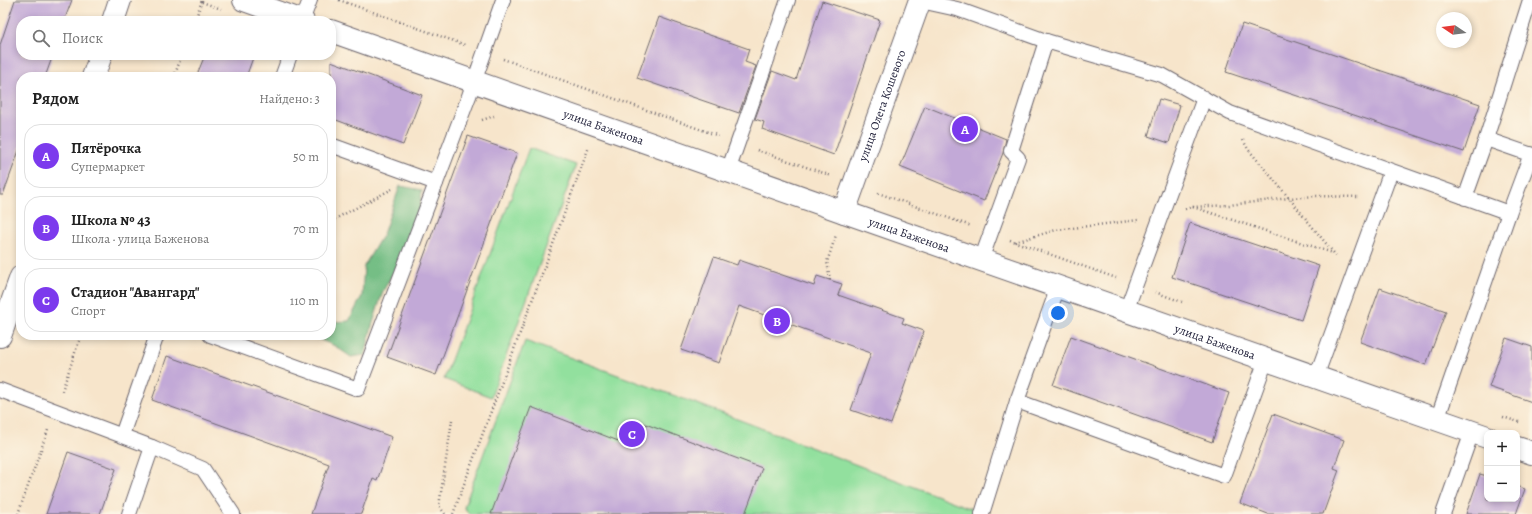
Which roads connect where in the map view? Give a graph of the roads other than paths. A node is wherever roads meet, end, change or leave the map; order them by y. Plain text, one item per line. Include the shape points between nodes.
1 (120, 0) edge
2 (244, 0) edge
3 (310, 0) edge
4 (503, 0) edge
5 (788, 0) edge
6 (919, 0) edge
7 (1530, 0) edge
8 (115, 16) edge
9 (289, 16) edge
10 (305, 16) edge
11 (336, 33) edge
12 (1046, 41) junction
13 (99, 60) edge
14 (288, 60) edge
15 (95, 72) edge
16 (284, 72) edge
17 (474, 82) junction
18 (1204, 98) junction
19 (1486, 139) junction
20 (336, 147) edge
21 (1532, 154) edge
22 (728, 171) junction
23 (1391, 171) junction
24 (436, 183) junction
25 (1465, 198) junction
26 (844, 212) junction
27 (1509, 213) junction
28 (981, 260) junction
29 (1058, 287) junction
30 (16, 289) edge
31 (1126, 311) junction
32 (2, 323) edge
33 (155, 340) edge
34 (224, 340) edge
35 (1266, 360) junction
36 (1316, 377) junction
37 (0, 390) edge
38 (1017, 401) junction
39 (1437, 420) junction
40 (1479, 434) edge
41 (122, 435) junction
42 (152, 446) junction
43 (1520, 449) edge
44 (1532, 453) edge
45 (128, 514) edge
46 (233, 514) edge
47 (982, 514) edge
48 (1443, 514) edge

1 - 8 street
2 - 9 street
3 - 10 lane
4 - 17 lane
5 - 22 lane
6 - 12 lane via 957,9
6 - 26 street, улица Олега Кошевого
7 - 19 lane
11 - 17 street, улица Баженова
12 - 18 lane via 1162,75
12 - 28 lane via 1012,151 1018,158
13 - 15 street
14 - 16 lane
17 - 22 street, улица Баженова
17 - 24 lane
18 - 23 lane via 1230,112
18 - 31 lane
19 - 21 lane
19 - 25 lane
20 - 24 lane
21 - 27 lane
22 - 26 street, улица Баженова
23 - 25 lane
23 - 36 lane
24 - 34 lane via 358,388
25 - 27 lane
26 - 28 street, улица Баженова
27 - 39 lane
28 - 29 street, улица Баженова
29 - 31 street, улица Баженова
29 - 38 lane
30 - 32 street
31 - 35 street, улица Баженова
33 - 41 lane
35 - 36 street, улица Баженова
35 - 38 lane via 1224,476
36 - 39 street, улица Баженова
37 - 41 lane
38 - 47 lane
39 - 40 street, улица Баженова
40 - 48 lane
41 - 42 lane
42 - 45 lane
42 - 46 lane via 203,469
43 - 44 street

